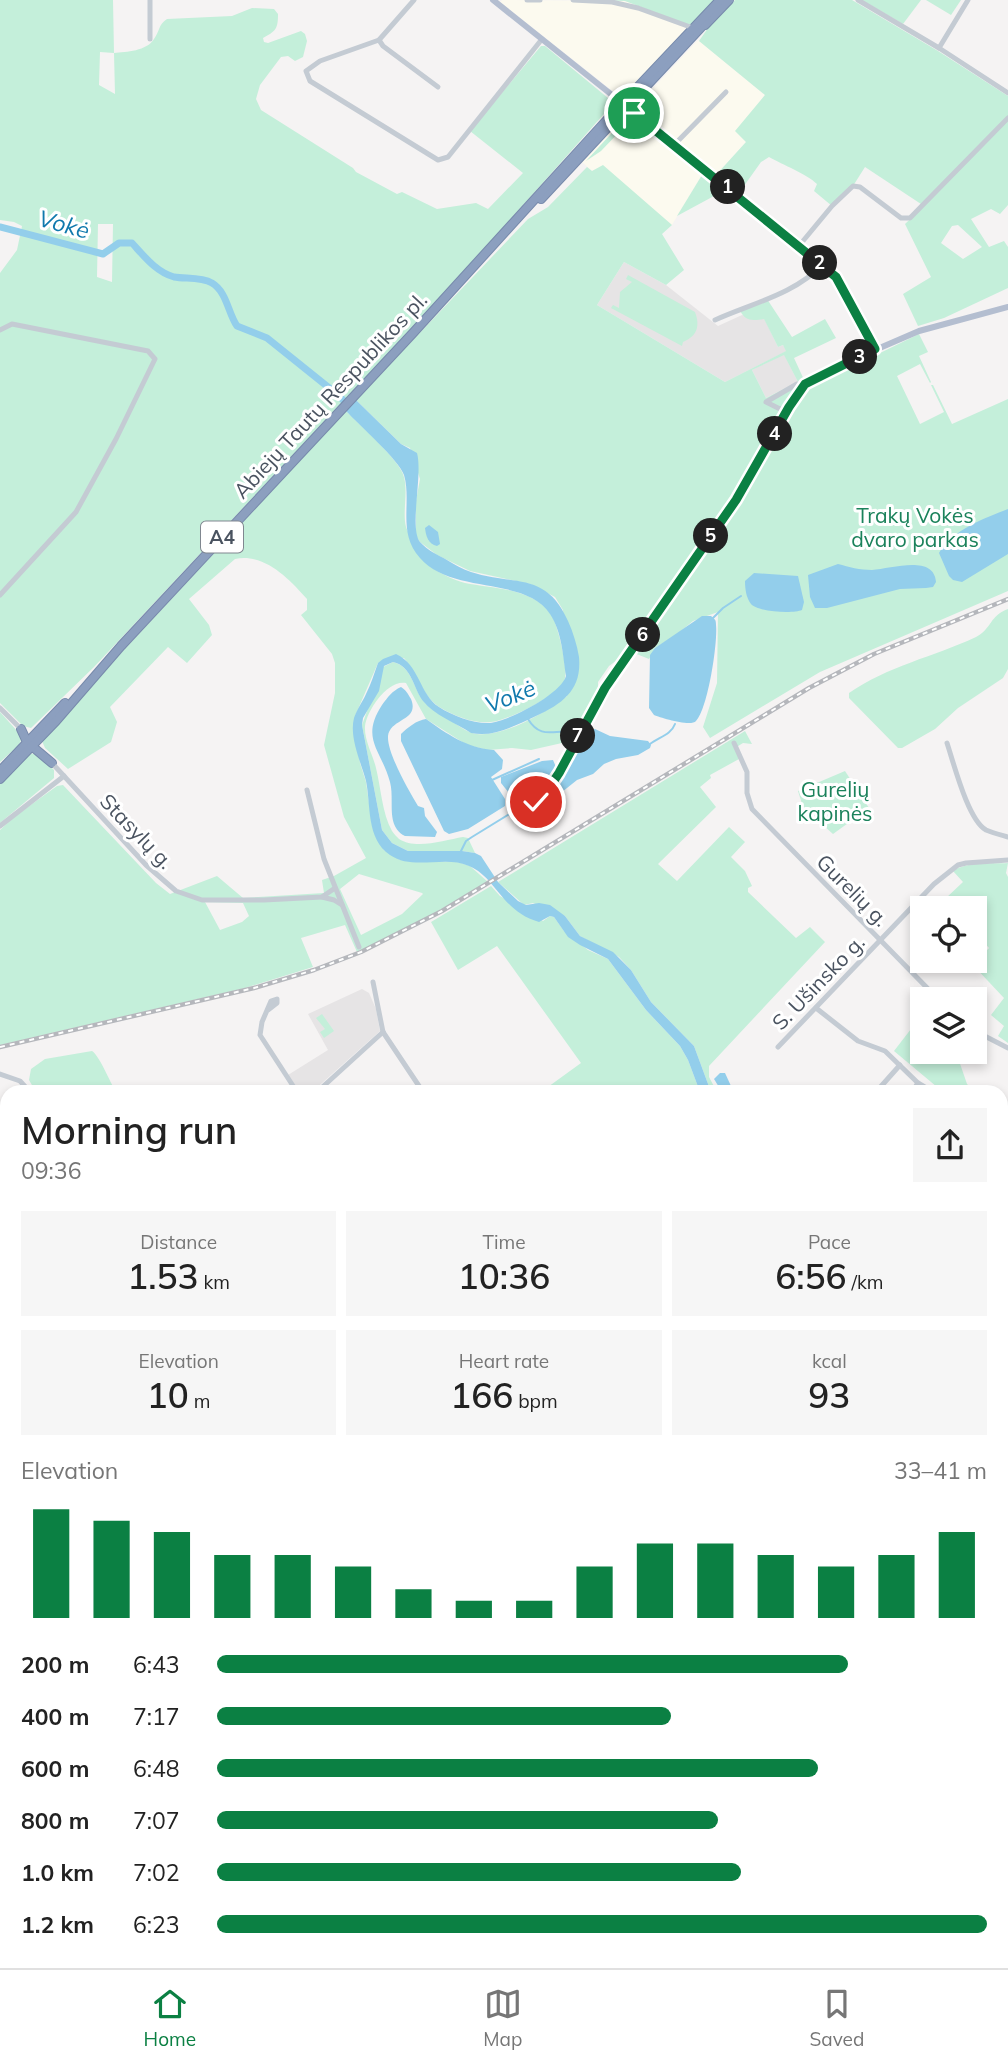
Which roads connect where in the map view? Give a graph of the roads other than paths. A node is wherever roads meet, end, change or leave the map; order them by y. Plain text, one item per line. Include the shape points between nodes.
1 (150, 0) edge
2 (414, 0) edge
3 (527, 0) edge
4 (540, 0) edge
5 (573, 0) edge
6 (720, 0) edge
7 (727, 0) edge
8 (858, 0) edge
9 (968, 0) edge
10 (497, 1) edge
11 (693, 29) junction
12 (150, 39) dead end
13 (542, 39) junction
14 (380, 40) junction
15 (939, 48) junction
16 (438, 87) dead end
17 (726, 92) dead end
18 (1008, 93) edge
19 (625, 106) junction
20 (1008, 118) edge
21 (674, 145) junction
22 (798, 247) junction
23 (822, 265) junction
24 (1008, 307) edge
25 (715, 320) dead end
26 (0, 330) edge
27 (875, 349) junction
28 (805, 384) junction
29 (789, 407) junction
30 (0, 595) edge
31 (0, 708) edge
32 (20, 729) joint
33 (32, 742) junction
34 (734, 743) dead end
35 (947, 743) dead end
36 (52, 763) joint
37 (0, 771) edge
38 (64, 776) junction
39 (0, 779) edge
40 (307, 790) dead end
41 (522, 811) dead end
42 (0, 826) edge
43 (1008, 837) edge
44 (1008, 860) edge
45 (335, 888) junction
46 (322, 897) junction
47 (342, 905) junction
48 (880, 940) junction
49 (359, 947) dead end
50 (373, 982) dead end
51 (926, 987) edge
52 (816, 1008) junction
53 (268, 1010) dead end
54 (383, 1032) junction
55 (987, 1037) edge
56 (778, 1046) dead end
57 (1008, 1048) edge
58 (900, 1065) junction
59 (0, 1074) edge
60 (918, 1083) joint
61 (24, 1085) edge
62 (292, 1085) edge
63 (325, 1085) edge
64 (418, 1085) edge
65 (882, 1085) edge
66 (921, 1085) edge

1 - 12 street
2 - 14 street
3 - 4 street
5 - 11 street via 638,8
6 - 11 highway, Abiejų Tautų Respublikos pl. / A4
7 - 11 highway, Abiejų Tautų Respublikos pl.
8 - 15 street
9 - 15 street
10 - 13 main road
11 - 19 highway, Abiejų Tautų Respublikos pl. / A4
13 - 14 street via 441,160 306,76 320,61
13 - 19 main road
14 - 16 street
15 - 18 street
17 - 21 street
19 - 21 main road
19 - 33 highway, Abiejų Tautų Respublikos pl. / A4
20 - 22 street via 910,218 901,218 853,186
21 - 22 main road via 679,154
22 - 23 main road
23 - 25 street via 779,294
23 - 27 main road via 844,288
24 - 27 main road via 919,331
26 - 30 street via 12,324 148,351 155,359 76,512
27 - 28 street
28 - 29 street
28 - 29 street via 766,402 780,409
29 - 41 street via 736,500 609,683 547,791
31 - 32 street
32 - 33 highway
33 - 36 highway
33 - 37 highway, Abiejų Tautų Respublikos pl. / A4
33 - 39 highway, Abiejų Tautų Respublikos pl. / A4
34 - 48 street, Gurelių g. via 747,772 752,809
35 - 43 street via 962,792 979,822 985,830
36 - 38 street, Stasylų g.
38 - 42 street
38 - 46 street, Stasylų g. via 176,891 214,901
40 - 45 street
44 - 48 street, S. Ušinsko g. via 958,865
45 - 46 street
45 - 47 street
46 - 47 street
47 - 49 street
48 - 51 street, Gurelių g.
48 - 52 street, S. Ušinsko g.
50 - 54 street
52 - 56 street, S. Ušinsko g.
52 - 58 street via 859,1041 886,1051
53 - 62 street via 260,1035
54 - 63 street
54 - 64 street
55 - 57 street
58 - 60 street
58 - 65 street
59 - 61 street
60 - 66 street

